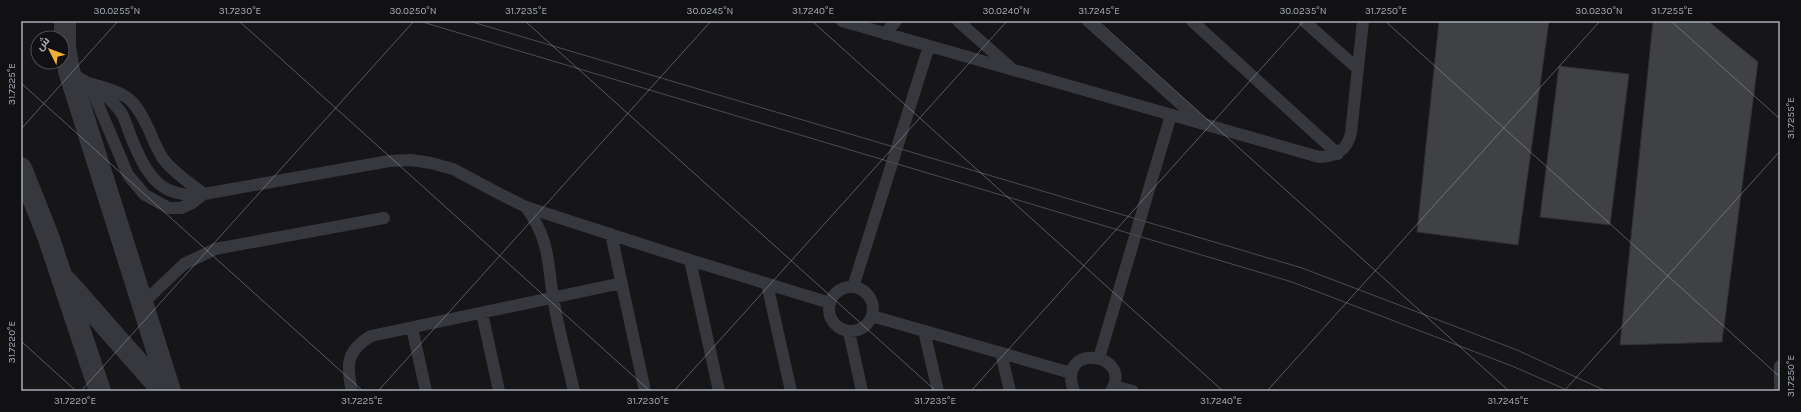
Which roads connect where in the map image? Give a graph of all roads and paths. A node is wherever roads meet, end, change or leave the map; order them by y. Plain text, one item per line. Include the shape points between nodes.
1 (65, 21) edge
2 (842, 21) edge
3 (896, 21) edge
4 (958, 21) edge
5 (1088, 21) edge
6 (1192, 21) edge
7 (1304, 21) edge
8 (1363, 21) edge
9 (855, 23) edge
10 (885, 34) junction
11 (929, 46) junction
12 (1358, 69) junction
13 (1013, 70) junction
14 (69, 71) junction
15 (89, 83) junction
16 (1171, 115) junction
17 (1204, 125) junction
18 (1338, 154) junction
19 (21, 168) edge
20 (204, 194) junction
21 (526, 207) junction
22 (384, 218) dead end
23 (611, 234) junction
24 (690, 260) junction
25 (60, 274) junction
26 (622, 283) junction
27 (767, 284) junction
28 (853, 287) junction
29 (554, 298) junction
30 (830, 302) junction
31 (142, 304) junction
32 (482, 313) junction
33 (872, 316) junction
34 (412, 328) junction
35 (924, 331) junction
36 (849, 332) junction
37 (1001, 353) junction
38 (1099, 358) junction
39 (1780, 366) edge
40 (1072, 373) junction
41 (1112, 388) edge
42 (100, 391) edge
43 (163, 391) edge
44 (170, 391) edge
45 (352, 391) edge
46 (426, 391) edge
47 (499, 391) edge
48 (574, 391) edge
49 (645, 391) edge
50 (719, 391) edge
51 (791, 391) edge
52 (862, 391) edge
53 (938, 391) edge
54 (1010, 391) edge
55 (1074, 391) edge
56 (1133, 391) edge
57 (1780, 391) edge

1 - 14 street
2 - 9 lane
3 - 10 lane
4 - 13 lane
5 - 17 lane
6 - 18 lane
7 - 12 lane
8 - 12 lane
9 - 10 lane
10 - 11 lane
11 - 13 lane
11 - 28 lane
12 - 18 lane via 1351,133
13 - 16 lane
14 - 15 lane
14 - 31 street
15 - 20 lane via 117,92 134,102 164,159 173,170
15 - 20 lane via 103,93 122,115 142,164 158,184 169,191 181,194
15 - 20 lane via 128,176 145,195 169,208 182,208
16 - 17 lane
16 - 38 lane
17 - 18 lane via 1319,157
19 - 25 street
20 - 21 lane via 389,161 410,160 453,169
21 - 23 lane
21 - 29 lane via 537,222 546,247
22 - 31 lane via 215,249 184,264
23 - 24 lane
23 - 26 lane
24 - 27 lane
24 - 50 lane
25 - 42 street
25 - 43 street
26 - 29 lane
26 - 49 lane
27 - 30 lane
27 - 51 lane
28 - 30 lane via 835,294
28 - 33 lane via 870,297 873,306
29 - 32 lane
29 - 48 lane
30 - 36 lane via 829,313 832,322
31 - 44 street
32 - 34 lane
32 - 47 lane
33 - 35 lane
33 - 36 lane via 867,325
34 - 45 lane via 371,336 359,343 348,365
34 - 46 lane
35 - 37 lane
35 - 53 lane
36 - 52 lane
37 - 40 lane
37 - 54 lane
38 - 40 lane via 1082,359
38 - 41 lane via 1107,362 1112,369 1115,377
39 - 57 lane
40 - 55 lane
41 - 56 lane

